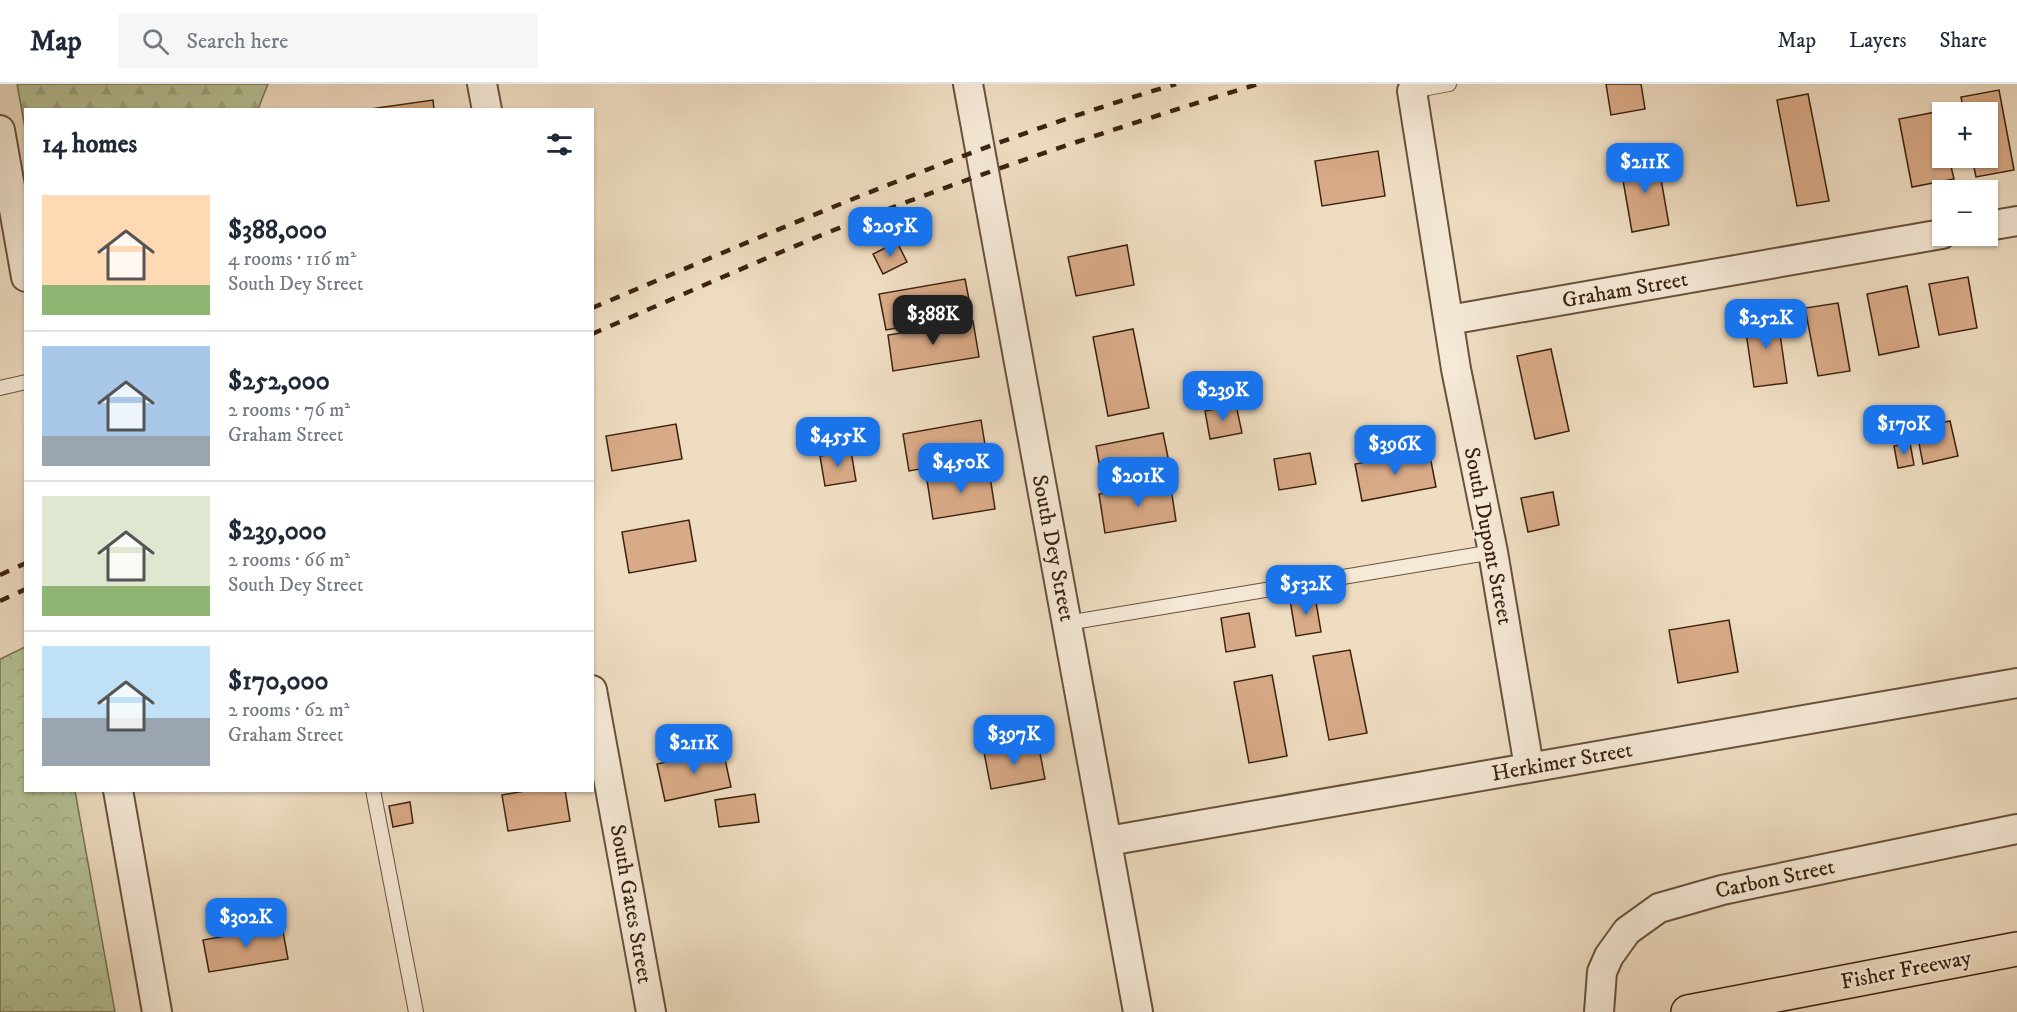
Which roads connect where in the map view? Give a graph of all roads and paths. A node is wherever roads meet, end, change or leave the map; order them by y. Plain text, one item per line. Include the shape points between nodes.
1 (482, 84) edge
2 (968, 84) edge
3 (1449, 84) edge
4 (1412, 91) joint
5 (487, 108) edge
6 (0, 130) edge
7 (2017, 221) edge
8 (1998, 224) edge
9 (1932, 236) edge
10 (24, 266) edge
11 (1449, 320) junction
12 (24, 382) edge
13 (0, 388) edge
14 (1493, 552) junction
15 (1067, 623) junction
16 (2017, 683) edge
17 (594, 701) edge
18 (1529, 768) junction
19 (118, 792) edge
20 (373, 792) edge
21 (2017, 829) edge
22 (1108, 841) junction
23 (2017, 949) edge
24 (157, 1012) edge
25 (416, 1012) edge
26 (651, 1012) edge
27 (1138, 1012) edge
28 (1599, 1012) edge
29 (1688, 1012) edge

1 - 5 street
2 - 15 street, South Dey Street
3 - 4 lane
4 - 11 street, South Dupont Street
6 - 10 street
7 - 8 street
9 - 11 street, Graham Street
11 - 14 street, South Dupont Street
12 - 13 lane
14 - 15 lane
14 - 18 street, South Dupont Street
15 - 22 street, South Dey Street
16 - 18 street, Herkimer Street
17 - 26 street, South Gates Street
18 - 22 street, Herkimer Street
19 - 24 street
20 - 25 lane
21 - 28 street, Carbon Street via 1722,890 1659,908 1627,931 1609,957 1602,972
22 - 27 street, South Dey Street
23 - 29 highway, Fisher Freeway

